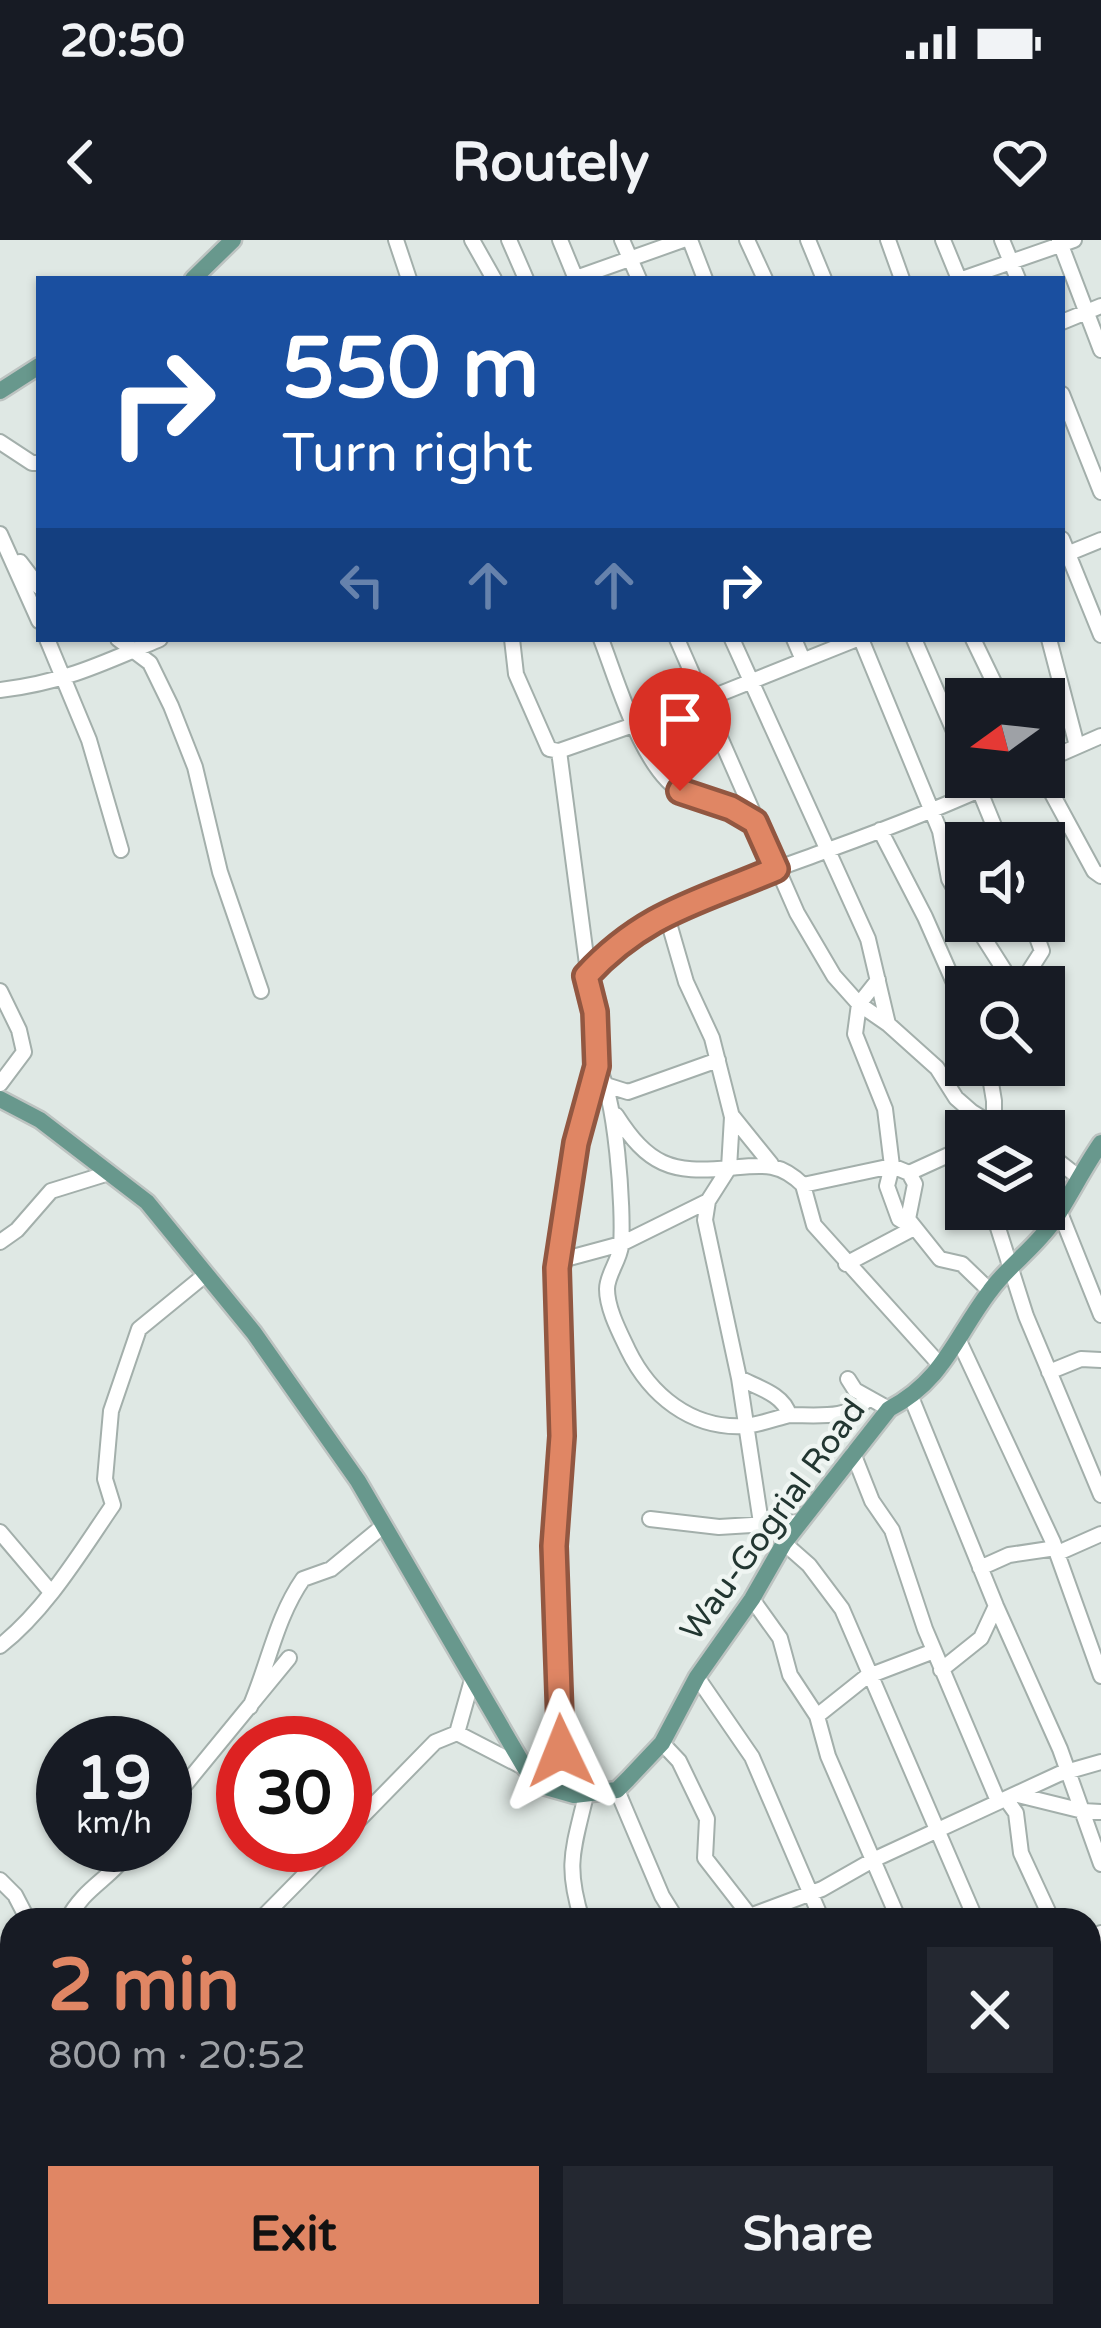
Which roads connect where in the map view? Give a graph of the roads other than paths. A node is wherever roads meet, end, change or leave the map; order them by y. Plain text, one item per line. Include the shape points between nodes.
1 (233, 240) edge
2 (396, 240) edge
3 (472, 240) edge
4 (509, 240) edge
5 (560, 240) edge
6 (622, 240) edge
7 (687, 240) edge
8 (747, 240) edge
9 (808, 240) edge
10 (888, 240) edge
11 (944, 240) edge
12 (1002, 240) edge
13 (1065, 241) edge
14 (629, 257) junction
15 (1011, 260) junction
16 (197, 276) edge
17 (408, 276) edge
18 (492, 276) edge
19 (525, 276) edge
20 (574, 276) edge
21 (582, 276) edge
22 (638, 276) edge
23 (705, 276) edge
24 (764, 276) edge
25 (823, 276) edge
26 (901, 276) edge
27 (960, 276) edge
28 (969, 276) edge
29 (1017, 276) edge
30 (1101, 305) edge
31 (1085, 313) junction
32 (1065, 321) edge
33 (1101, 350) edge
34 (36, 368) edge
35 (0, 391) edge
36 (1065, 402) edge
37 (0, 442) edge
38 (36, 463) edge
39 (1101, 492) edge
40 (4, 540) edge
41 (1101, 540) edge
42 (1065, 549) edge
43 (1065, 551) edge
44 (36, 583) edge
45 (36, 615) edge
46 (1101, 635) edge
47 (48, 642) edge
48 (122, 642) edge
49 (154, 642) edge
50 (512, 642) edge
51 (602, 642) edge
52 (678, 642) edge
53 (733, 642) edge
54 (795, 642) edge
55 (851, 642) edge
56 (860, 642) edge
57 (915, 642) edge
58 (975, 642) edge
59 (1049, 642) edge
60 (136, 652) junction
61 (803, 660) junction
62 (64, 678) junction
63 (992, 678) edge
64 (750, 681) junction
65 (0, 690) edge
66 (702, 701) junction
67 (945, 711) edge
68 (635, 725) junction
69 (1101, 736) edge
70 (1077, 746) junction
71 (559, 751) junction
72 (1065, 751) edge
73 (949, 798) edge
74 (1054, 798) edge
75 (929, 809) junction
76 (755, 822) junction
77 (880, 830) junction
78 (121, 850) dead end
79 (830, 850) junction
80 (945, 858) edge
81 (776, 869) junction
82 (1101, 876) edge
83 (666, 913) junction
84 (947, 966) edge
85 (586, 976) junction
86 (878, 980) junction
87 (0, 991) edge
88 (261, 991) dead end
89 (860, 1004) junction
90 (888, 1024) junction
91 (718, 1060) junction
92 (597, 1066) junction
93 (0, 1084) edge
94 (609, 1086) junction
95 (0, 1099) edge
96 (970, 1110) edge
97 (615, 1114) junction
98 (732, 1117) junction
99 (1101, 1143) edge
100 (945, 1157) edge
101 (771, 1164) junction
102 (892, 1166) junction
103 (1065, 1167) edge
104 (729, 1168) junction
105 (109, 1173) junction
106 (910, 1173) junction
107 (1077, 1176) junction
108 (803, 1185) junction
109 (1065, 1200) edge
110 (708, 1201) junction
111 (1065, 1223) edge
112 (914, 1228) junction
113 (998, 1230) edge
114 (1043, 1230) edge
115 (0, 1242) edge
116 (621, 1244) junction
117 (558, 1261) junction
118 (846, 1264) junction
119 (1010, 1270) junction
120 (205, 1275) junction
121 (990, 1291) junction
122 (1101, 1315) edge
123 (960, 1342) junction
124 (1101, 1360) edge
125 (940, 1366) junction
126 (1049, 1372) junction
127 (739, 1378) junction
128 (848, 1379) dead end
129 (911, 1397) junction
130 (869, 1398) junction
131 (889, 1409) junction
132 (789, 1415) junction
133 (743, 1426) junction
134 (853, 1453) junction
135 (1101, 1495) edge
136 (650, 1519) dead end
137 (800, 1522) junction
138 (761, 1523) junction
139 (383, 1526) junction
140 (0, 1532) edge
141 (1101, 1534) edge
142 (784, 1543) junction
143 (1057, 1551) junction
144 (980, 1568) junction
145 (50, 1592) junction
146 (752, 1599) junction
147 (996, 1606) junction
148 (0, 1646) edge
149 (934, 1652) junction
150 (289, 1658) dead end
151 (941, 1670) junction
152 (871, 1674) junction
153 (1101, 1676) edge
154 (697, 1677) junction
155 (476, 1686) junction
156 (250, 1707) junction
157 (817, 1716) junction
158 (458, 1733) junction
159 (662, 1743) junction
160 (1101, 1762) edge
161 (525, 1768) junction
162 (1068, 1770) junction
163 (192, 1776) edge
164 (552, 1789) junction
165 (617, 1790) junction
166 (586, 1795) junction
167 (1006, 1798) junction
168 (372, 1806) edge
169 (1081, 1811) junction
170 (1101, 1812) edge
171 (936, 1831) junction
172 (873, 1860) junction
173 (1101, 1864) edge
174 (112, 1872) edge
175 (307, 1872) edge
176 (0, 1880) edge
177 (812, 1894) junction
178 (21, 1908) edge
179 (75, 1908) edge
180 (272, 1908) edge
181 (579, 1908) edge
182 (672, 1908) edge
183 (736, 1908) edge
184 (773, 1908) edge
185 (817, 1908) edge
186 (893, 1908) edge
187 (971, 1908) edge
188 (1046, 1908) edge

1 - 16 main road
2 - 17 street
3 - 18 street
4 - 19 street
5 - 20 street
6 - 14 street
7 - 14 street
7 - 23 street
8 - 24 street
9 - 25 street
10 - 26 street
11 - 27 street
12 - 15 street
13 - 15 street
13 - 31 street
14 - 21 street
14 - 22 street
15 - 28 street
15 - 29 street
30 - 31 street
31 - 32 street
31 - 33 street
34 - 35 main road
36 - 39 street
37 - 38 street
40 - 44 street
40 - 45 street
41 - 42 street
43 - 46 street
47 - 62 street
48 - 60 street
49 - 60 street
50 - 71 street via 516,674 549,749
51 - 68 street
52 - 66 street
53 - 64 street
54 - 61 street
55 - 61 street
56 - 75 street
57 - 67 street
58 - 63 street
59 - 70 street
60 - 62 street
60 - 88 street via 150,663 195,767
61 - 64 street
62 - 65 street
62 - 78 street
64 - 66 street
64 - 79 street
66 - 68 street
66 - 76 street
68 - 71 street
68 - 76 street via 661,774 680,791
69 - 70 street
70 - 72 street
71 - 85 street
73 - 75 street
74 - 82 street
75 - 77 street
75 - 80 street
76 - 81 street
77 - 79 street
77 - 84 street
79 - 81 street
79 - 86 street
81 - 83 street
81 - 89 street via 834,976
83 - 85 street via 614,946
83 - 91 street
85 - 92 street
86 - 89 street
86 - 90 street
87 - 93 street via 24,1052
89 - 90 street
89 - 102 street via 855,1034 885,1108
90 - 96 street
91 - 94 street via 628,1091
91 - 98 street
92 - 94 street
92 - 117 street
94 - 97 street
95 - 105 main road
97 - 104 street via 658,1162 695,1172
97 - 116 street
98 - 101 street
98 - 104 street
99 - 107 main road, Wau-Gogrial Road
100 - 106 street
101 - 104 street
101 - 108 street
102 - 106 street
102 - 108 street
102 - 112 street via 887,1186 898,1219
103 - 107 street
104 - 110 street
105 - 115 street via 51,1191
105 - 120 main road via 147,1202
106 - 112 street
107 - 109 main road, Wau-Gogrial Road
108 - 118 street via 814,1225
110 - 116 street
110 - 127 street
111 - 122 street
112 - 118 street
112 - 121 street via 940,1259 962,1264
113 - 119 street
114 - 119 main road, Wau-Gogrial Road
116 - 117 street
116 - 133 street via 606,1287 642,1378 701,1421
117 - 164 street via 562,1436 554,1546 562,1768
118 - 125 street
119 - 121 main road, Wau-Gogrial Road
119 - 126 street
120 - 139 main road via 265,1349
120 - 145 street via 139,1330 111,1411 105,1478 113,1505
121 - 123 main road, Wau-Gogrial Road
123 - 125 main road, Wau-Gogrial Road
123 - 143 street
124 - 126 street
125 - 129 main road, Wau-Gogrial Road
126 - 135 street
127 - 132 street via 775,1396
127 - 133 street
128 - 130 street
129 - 131 main road, Wau-Gogrial Road
129 - 144 street
130 - 131 street
130 - 132 street via 844,1414
131 - 134 main road, Wau-Gogrial Road
132 - 133 street
133 - 138 street
134 - 137 main road, Wau-Gogrial Road
134 - 149 street via 892,1530
136 - 138 street
137 - 138 street
137 - 142 main road, Wau-Gogrial Road
139 - 155 main road
139 - 156 street via 331,1569 303,1579 277,1624
140 - 145 street
141 - 143 street
142 - 146 main road, Wau-Gogrial Road
142 - 152 street via 835,1598
143 - 144 street via 1009,1555
143 - 153 street
144 - 147 street
145 - 148 street
146 - 154 main road, Wau-Gogrial Road
146 - 157 street
147 - 151 street via 981,1639
147 - 162 street
149 - 151 street
149 - 152 street
150 - 156 street
151 - 167 street
152 - 157 street
152 - 171 street
154 - 159 main road, Wau-Gogrial Road
154 - 177 street via 752,1757
155 - 158 street
155 - 161 main road
156 - 163 street
157 - 172 street
158 - 161 street
158 - 168 street via 435,1742
159 - 165 main road, Wau-Gogrial Road
159 - 183 street via 707,1819 707,1862
160 - 162 street
161 - 164 main road
162 - 167 street
162 - 169 street
164 - 166 main road
165 - 166 main road
165 - 182 street
166 - 181 street via 569,1870
167 - 169 street
167 - 171 street
167 - 188 street
169 - 170 street
169 - 173 street
171 - 172 street
171 - 187 street
172 - 177 street
172 - 186 street
174 - 179 street
175 - 180 street
176 - 178 street
177 - 184 street
177 - 185 street

